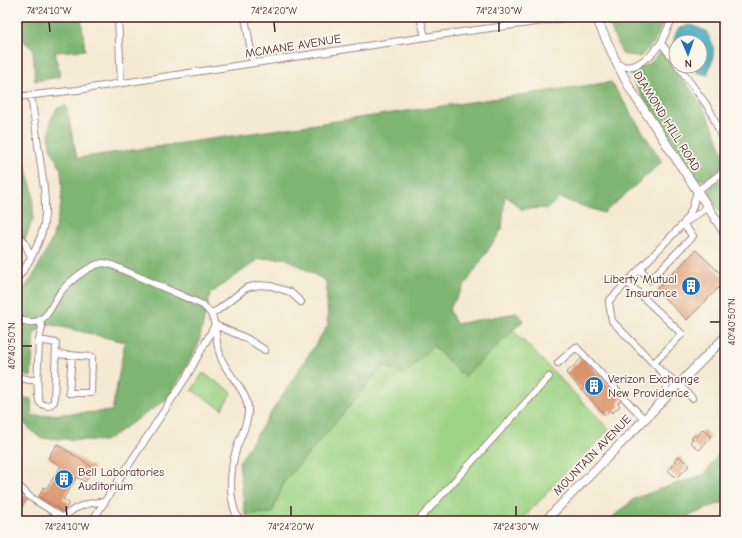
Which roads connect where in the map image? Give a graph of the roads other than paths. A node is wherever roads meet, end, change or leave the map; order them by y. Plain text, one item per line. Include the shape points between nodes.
1 (118, 17) edge
2 (245, 17) edge
3 (420, 17) edge
4 (573, 17) edge
5 (596, 17) edge
6 (673, 17) edge
7 (425, 37) junction
8 (661, 43) junction
9 (668, 52) edge
10 (253, 63) junction
11 (617, 64) junction
12 (684, 74) edge
13 (121, 83) junction
14 (31, 95) junction
15 (17, 97) edge
16 (725, 145) edge
17 (725, 169) edge
18 (697, 191) junction
19 (708, 207) junction
20 (683, 224) junction
21 (725, 233) edge
22 (17, 234) edge
23 (31, 256) junction
24 (640, 269) junction
25 (17, 279) edge
26 (627, 282) junction
27 (302, 302) dead end
28 (211, 313) junction
29 (17, 319) edge
30 (39, 320) junction
31 (215, 325) junction
32 (725, 337) edge
33 (39, 340) junction
34 (206, 342) junction
35 (217, 344) junction
36 (265, 350) dead end
37 (56, 354) junction
38 (72, 355) junction
39 (558, 363) dead end
40 (654, 363) junction
41 (662, 372) junction
42 (17, 377) edge
43 (549, 377) dead end
44 (37, 380) junction
45 (679, 384) junction
46 (666, 397) junction
47 (692, 398) dead end
48 (644, 419) junction
49 (17, 484) edge
50 (105, 502) junction
51 (66, 520) edge
52 (92, 521) edge
53 (240, 521) edge
54 (418, 521) edge
55 (545, 521) edge

1 - 13 street
2 - 10 street
3 - 7 street
4 - 7 street, MCMANE AVENUE
5 - 11 main road, DIAMOND HILL ROAD
6 - 8 street
7 - 10 street, MCMANE AVENUE
8 - 9 street
8 - 11 street via 650,56 636,65
10 - 13 street, MCMANE AVENUE
11 - 18 main road, DIAMOND HILL ROAD via 636,98
12 - 16 street via 711,112
13 - 14 street, MCMANE AVENUE
14 - 15 street, MCMANE AVENUE
14 - 23 street via 45,198 44,225
17 - 18 street
18 - 19 main road, DIAMOND HILL ROAD
18 - 20 street via 692,209
19 - 20 street
19 - 21 main road, DIAMOND HILL ROAD
20 - 24 street
20 - 24 street via 692,236 650,280
22 - 23 street via 24,241
23 - 25 street
24 - 26 street
26 - 40 street via 609,301 611,319
26 - 40 street via 682,334
27 - 28 street via 290,292 259,285 246,288
28 - 30 street via 203,305 102,263 87,270 64,288 46,316
28 - 31 street
29 - 30 street via 29,322
30 - 33 street via 42,327
31 - 34 street
31 - 35 street
31 - 36 street via 246,338
32 - 45 main road, MOUNTAIN AVENUE
33 - 37 street via 56,343
33 - 44 street
34 - 35 street
34 - 50 street via 187,376
35 - 53 street via 224,364 242,392 248,408 248,417 234,458 232,478 233,508
37 - 38 street
37 - 44 street via 54,402 48,406 38,401
38 - 38 street via 92,357 91,393 69,393
39 - 48 street via 576,347
40 - 41 street
41 - 45 street
41 - 46 street via 666,381
42 - 44 street
43 - 54 street
45 - 46 main road, MOUNTAIN AVENUE
45 - 47 street
46 - 48 main road, MOUNTAIN AVENUE
48 - 55 main road, MOUNTAIN AVENUE
49 - 51 street
50 - 51 street via 71,511
50 - 52 street

